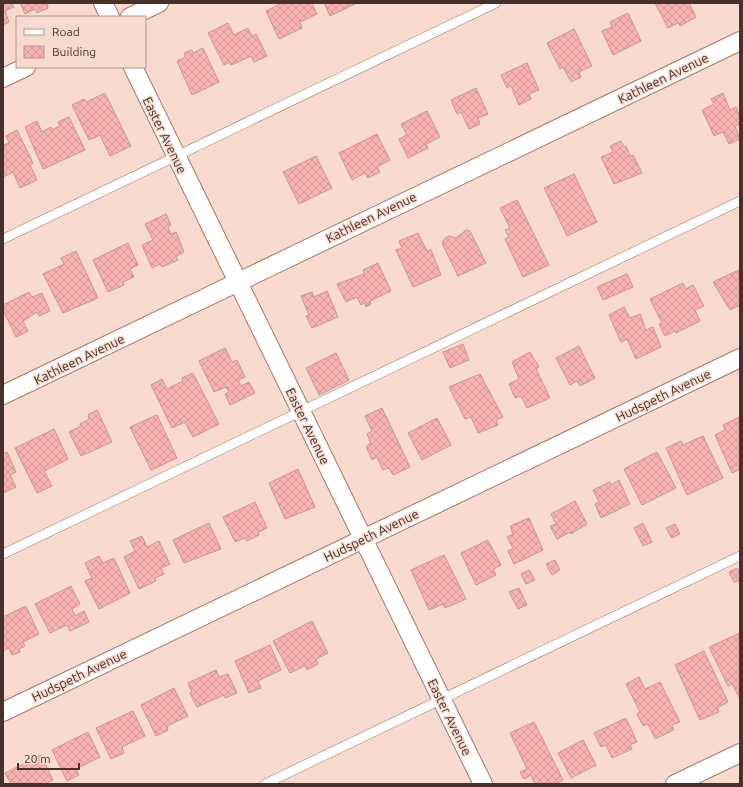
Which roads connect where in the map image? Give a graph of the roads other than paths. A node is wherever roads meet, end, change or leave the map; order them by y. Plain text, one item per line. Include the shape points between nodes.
1 (103, 3) edge
2 (159, 3) edge
3 (496, 3) edge
4 (110, 16) edge
5 (132, 16) edge
6 (740, 41) edge
7 (24, 68) edge
8 (133, 68) edge
9 (3, 78) edge
10 (175, 156) junction
11 (740, 201) edge
12 (3, 239) edge
13 (237, 283) junction
14 (740, 358) edge
15 (3, 395) edge
16 (301, 410) junction
17 (362, 540) junction
18 (3, 554) edge
19 (740, 556) edge
20 (441, 699) junction
21 (3, 712) edge
22 (740, 753) edge
23 (265, 784) edge
24 (484, 784) edge
25 (675, 784) edge

1 - 4 street
2 - 5 street
3 - 10 lane
6 - 13 street, Kathleen Avenue
7 - 9 street
8 - 10 street, Easter Avenue
10 - 12 lane
10 - 13 street, Easter Avenue
11 - 16 lane
13 - 15 street, Kathleen Avenue
13 - 16 street, Easter Avenue
14 - 17 street, Hudspeth Avenue
16 - 17 street, Easter Avenue
16 - 18 lane
17 - 20 street, Easter Avenue
17 - 21 street, Hudspeth Avenue
19 - 20 lane
20 - 23 lane
20 - 24 street, Easter Avenue
22 - 25 street

